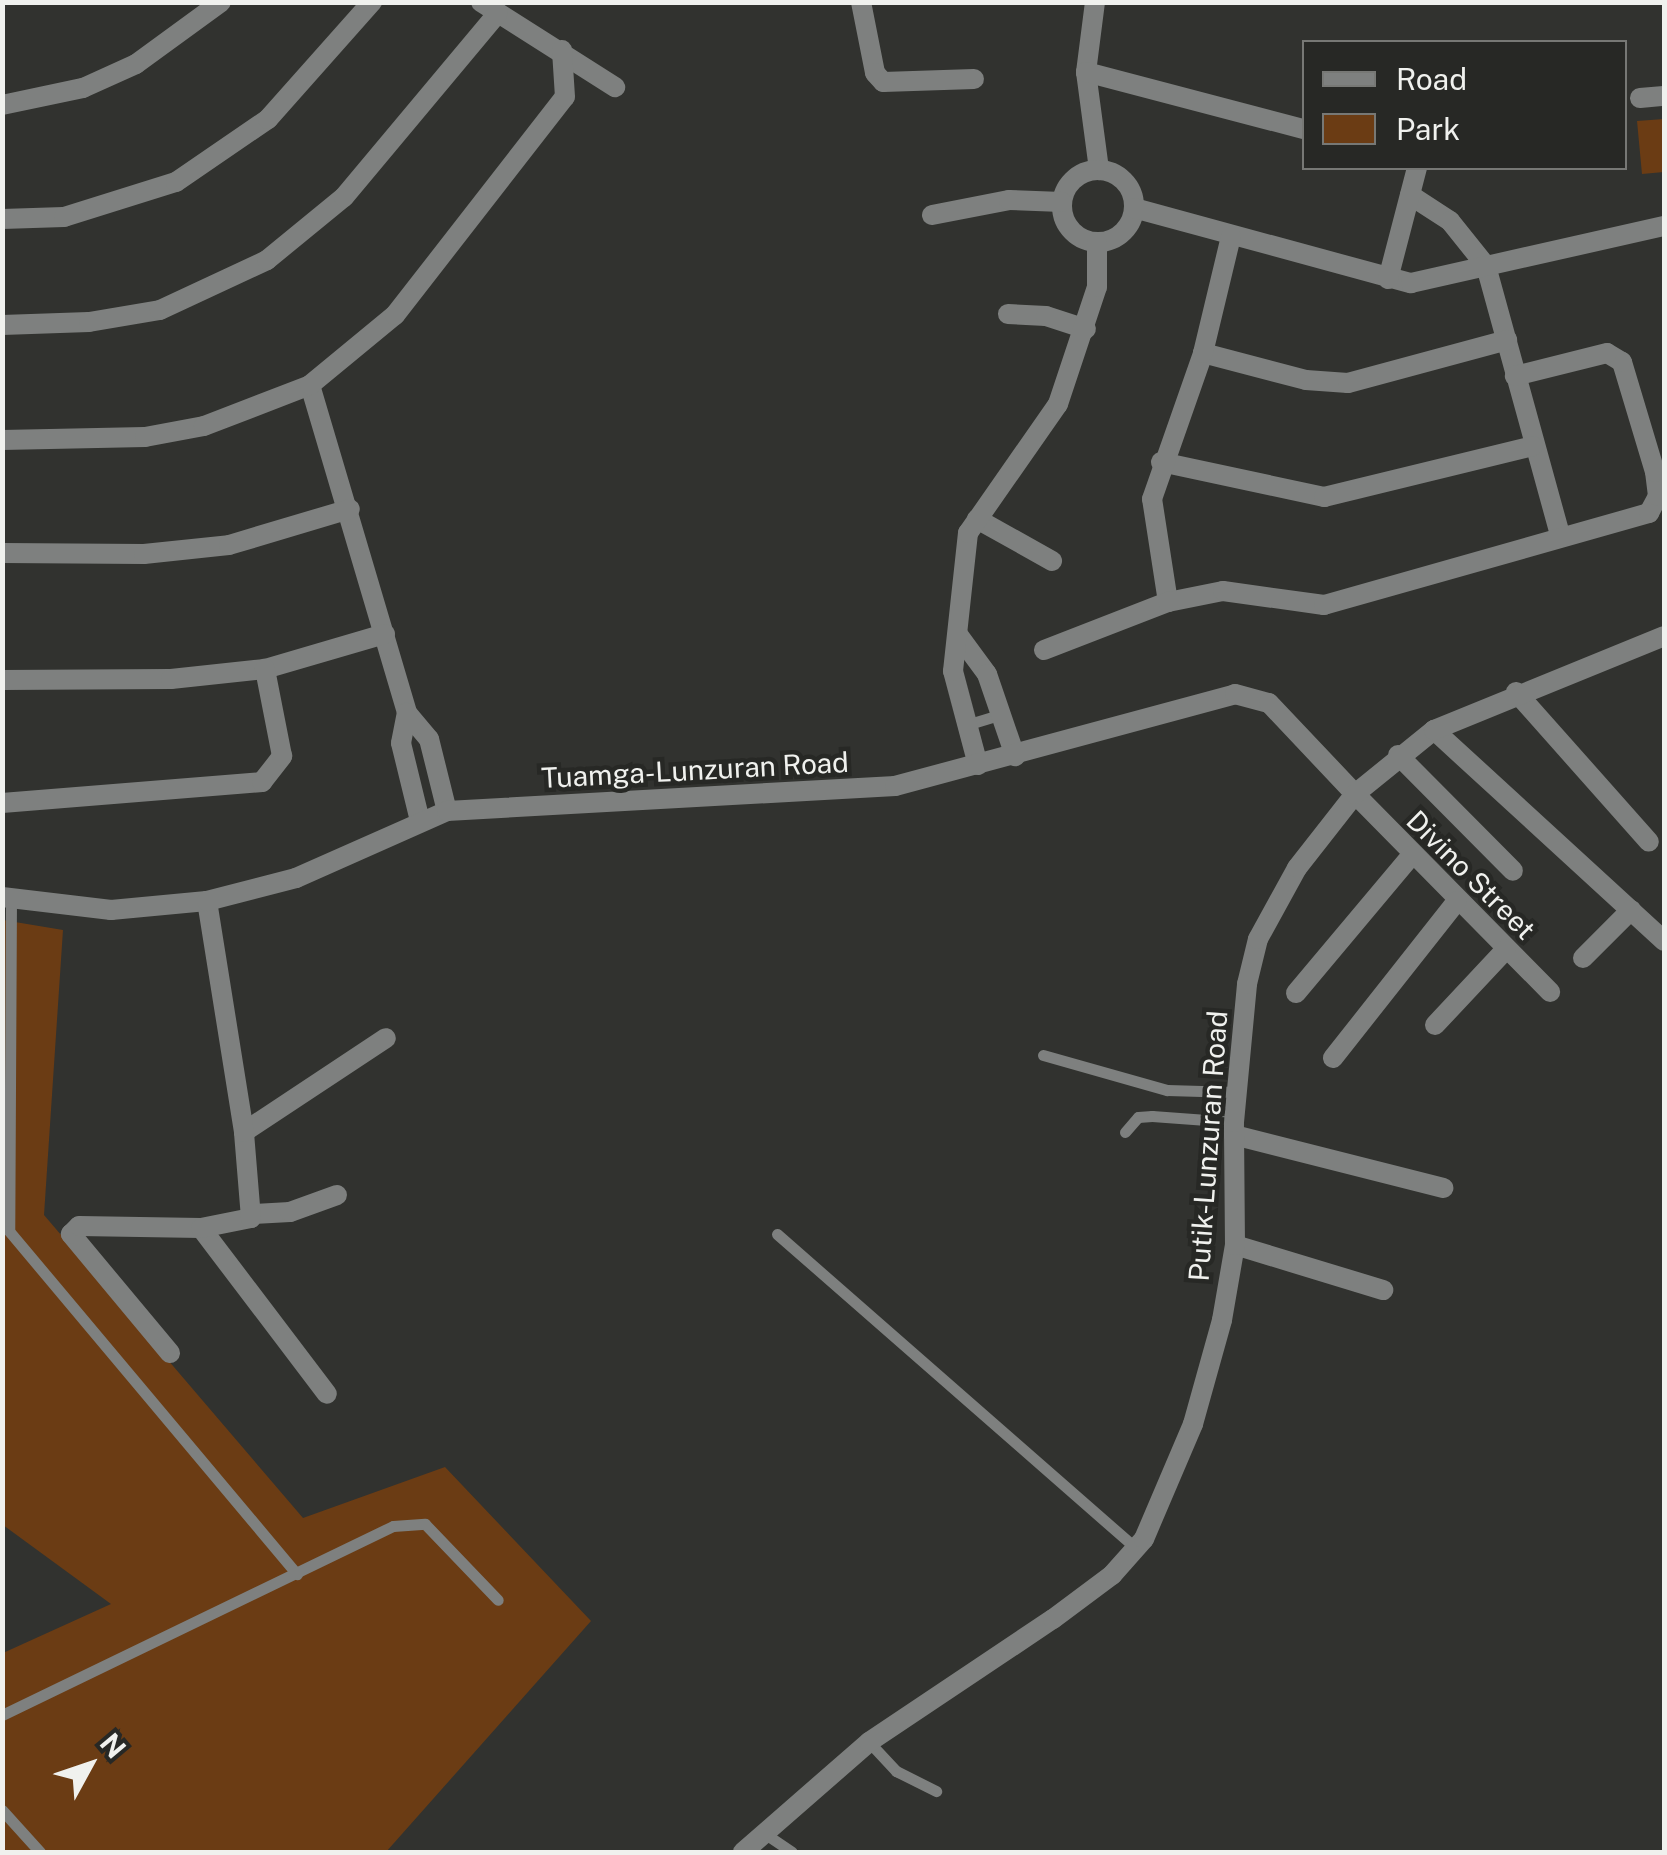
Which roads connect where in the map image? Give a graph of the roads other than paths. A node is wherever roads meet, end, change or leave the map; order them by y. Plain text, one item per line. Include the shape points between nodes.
1 (221, 2) edge
2 (372, 2) edge
3 (861, 2) edge
4 (1091, 4) edge
5 (489, 8) edge
6 (562, 50) junction
7 (1086, 72) junction
8 (974, 80) dead end
9 (615, 87) dead end
10 (1664, 96) edge
11 (1640, 98) dead end
12 (2, 106) edge
13 (1302, 128) edge
14 (1099, 170) junction
15 (1416, 170) edge
16 (1410, 194) junction
17 (1062, 202) junction
18 (1134, 208) junction
19 (932, 214) dead end
20 (2, 219) edge
21 (1664, 226) edge
22 (1231, 236) junction
23 (1097, 242) junction
24 (1486, 266) junction
25 (1388, 279) junction
26 (1008, 314) dead end
27 (2, 325) edge
28 (1086, 330) junction
29 (1507, 340) junction
30 (1203, 353) junction
31 (1515, 376) junction
32 (310, 386) junction
33 (2, 440) edge
34 (1533, 446) junction
35 (1161, 462) junction
36 (350, 509) junction
37 (976, 519) junction
38 (1560, 535) junction
39 (2, 553) edge
40 (1052, 562) dead end
41 (1168, 602) junction
42 (384, 634) junction
43 (959, 636) junction
44 (1664, 636) edge
45 (1044, 650) dead end
46 (265, 669) junction
47 (2, 680) edge
48 (1516, 692) junction
49 (407, 713) junction
50 (1001, 714) junction
51 (966, 725) junction
52 (1434, 730) junction
53 (1398, 755) junction
54 (1015, 756) junction
55 (978, 764) junction
56 (1356, 794) junction
57 (2, 804) edge
58 (446, 811) junction
59 (420, 821) junction
60 (1648, 842) dead end
61 (1411, 856) junction
62 (1513, 871) dead end
63 (7, 898) edge
64 (206, 901) junction
65 (1457, 901) junction
66 (1631, 910) junction
67 (1664, 940) edge
68 (1506, 949) junction
69 (1583, 958) dead end
70 (5, 992) edge
71 (1550, 992) dead end
72 (1296, 994) dead end
73 (1435, 1025) dead end
74 (386, 1038) dead end
75 (4, 1054) edge
76 (1043, 1055) dead end
77 (1333, 1058) dead end
78 (1236, 1092) junction
79 (1234, 1128) junction
80 (244, 1132) junction
81 (1125, 1132) dead end
82 (1443, 1188) dead end
83 (337, 1194) dead end
84 (252, 1214) junction
85 (201, 1228) junction
86 (777, 1234) dead end
87 (1235, 1245) junction
88 (1383, 1290) dead end
89 (170, 1352) dead end
90 (327, 1394) dead end
91 (1136, 1548) junction
92 (296, 1574) junction
93 (498, 1600) dead end
94 (2, 1715) edge
95 (869, 1742) junction
96 (936, 1790) dead end
97 (2, 1810) edge
98 (761, 1832) junction
99 (40, 1852) edge
100 (743, 1852) edge
101 (792, 1852) edge

1 - 12 street via 136,64 84,88
2 - 20 street via 268,119 176,182 64,217
3 - 8 street via 874,73 883,82
4 - 7 street
5 - 6 street
5 - 27 street via 344,196 267,260 160,310 89,322
6 - 9 street
6 - 32 street via 565,96 406,302
7 - 13 street
7 - 14 street
10 - 11 street
14 - 17 street via 1070,182
14 - 18 street via 1120,178
15 - 16 street
16 - 24 street via 1450,221
16 - 25 street
17 - 19 street via 1009,200
17 - 23 street via 1067,225
18 - 22 street
18 - 23 street via 1118,236
21 - 24 street
22 - 25 street
22 - 30 street
23 - 28 street via 1098,287
24 - 25 street via 1411,283
24 - 29 street
26 - 28 street via 1046,316
28 - 37 street via 1058,404
29 - 30 street via 1348,383 1306,380
29 - 31 street
30 - 35 street
31 - 34 street
31 - 38 street via 1615,356 1655,472 1658,496 1649,512
32 - 33 street via 204,426 145,437
32 - 36 street
34 - 35 street via 1324,497
34 - 38 street
35 - 41 street via 1152,528
36 - 39 street via 229,545 144,554
36 - 42 street
37 - 40 street
37 - 43 street via 958,580
38 - 41 street via 1324,605 1223,591
41 - 45 street
42 - 46 street
42 - 49 street
43 - 50 street via 987,674
43 - 51 street via 953,671
44 - 48 street, Putik-Lunzuran Road
46 - 47 street via 172,679
46 - 57 street via 282,756 262,782
48 - 52 street, Putik-Lunzuran Road
48 - 60 street
49 - 58 street via 429,738
49 - 59 street via 401,743
50 - 51 lane
50 - 54 street
51 - 55 street
52 - 53 street, Putik-Lunzuran Road
52 - 66 street
53 - 56 street, Putik-Lunzuran Road
53 - 62 street
54 - 55 street, Tuamga-Lunzuran Road
54 - 56 street, Tuamga-Lunzuran Road via 1235,694 1269,704
55 - 58 street, Tuamga-Lunzuran Road via 895,786
56 - 61 street, Divino Street
56 - 78 street, Putik-Lunzuran Road via 1297,868 1258,939
58 - 59 street, Tuamga-Lunzuran Road
59 - 64 street, Tuamga-Lunzuran Road via 296,878
61 - 65 street, Divino Street
61 - 72 street
63 - 64 street, Tuamga-Lunzuran Road via 111,910
63 - 70 lane
64 - 80 street
65 - 68 street, Divino Street
65 - 77 street
66 - 67 street
66 - 69 street
68 - 71 street, Divino Street
68 - 73 street
70 - 75 lane
74 - 80 street
75 - 92 lane via 9,1231
76 - 78 lane via 1166,1090
78 - 79 street, Putik-Lunzuran Road
79 - 81 lane via 1152,1116 1138,1117
79 - 82 street
79 - 87 street, Putik-Lunzuran Road
80 - 84 street
83 - 84 street via 290,1212
84 - 85 street via 246,1223
85 - 89 street via 71,1230
85 - 90 street
86 - 91 lane
87 - 88 street
87 - 91 street, Putik-Lunzuran Road via 1193,1424 1167,1496
91 - 95 street, Putik-Lunzuran Road via 1052,1619
92 - 93 lane via 393,1526 425,1524
92 - 94 lane
95 - 96 lane via 896,1771
95 - 98 street, Putik-Lunzuran Road
97 - 99 lane
98 - 100 street, Putik-Lunzuran Road
98 - 101 lane

